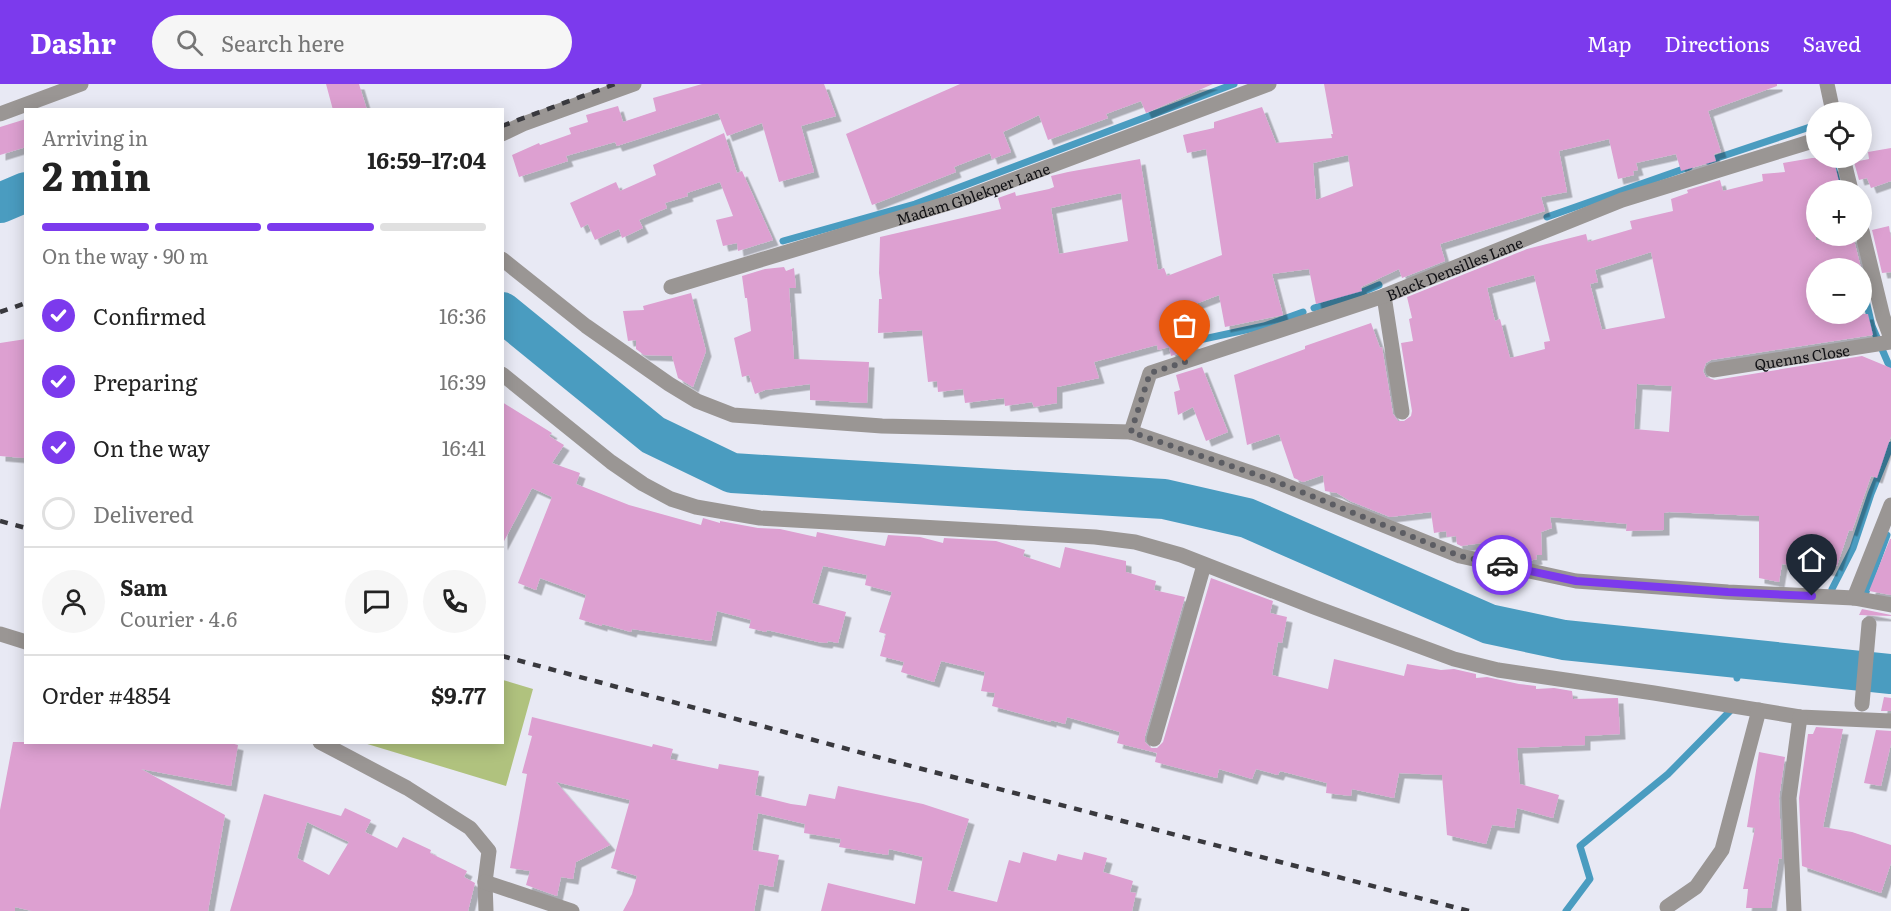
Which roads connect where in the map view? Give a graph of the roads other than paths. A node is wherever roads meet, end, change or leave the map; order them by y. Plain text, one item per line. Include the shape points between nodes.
1 (81, 84) edge
2 (634, 84) edge
3 (1269, 84) edge
4 (1827, 84) edge
5 (1831, 102) edge
6 (0, 114) edge
7 (504, 133) edge
8 (1806, 143) edge
9 (1866, 246) edge
10 (504, 261) edge
11 (671, 287) dead end
12 (1384, 296) junction
13 (1891, 340) edge
14 (1713, 370) dead end
15 (504, 376) edge
16 (1402, 412) dead end
17 (1131, 432) junction
18 (1891, 505) edge
19 (1204, 565) junction
20 (1854, 598) junction
21 (1891, 605) edge
22 (1869, 624) dead end
23 (0, 634) edge
24 (24, 641) edge
25 (1862, 704) dead end
26 (1759, 710) junction
27 (1800, 717) junction
28 (1891, 721) edge
29 (1154, 739) dead end
30 (324, 744) edge
31 (485, 882) junction
32 (1667, 907) dead end
33 (486, 911) edge
34 (572, 911) edge
35 (1794, 911) edge

1 - 6 street
2 - 7 street
3 - 11 street, Madam Gblekper Lane via 962,200
4 - 5 street
8 - 12 street, Black Densilles Lane via 1622,200
9 - 13 street
10 - 17 street via 586,326 669,384 733,415 882,426
12 - 16 street
12 - 17 street, Black Densilles Lane via 1150,373
13 - 14 street, Quenns Close
15 - 19 street via 643,484 696,507 760,518 1095,537 1135,542
17 - 20 street via 1272,480 1460,556 1576,581
18 - 20 street
19 - 26 street via 1454,659 1498,670
19 - 29 street
20 - 21 street
22 - 25 street
23 - 24 street
26 - 27 street
26 - 32 street via 1722,850 1696,886
27 - 28 street
27 - 35 street via 1789,798
30 - 31 street via 407,788 470,828 489,850
31 - 33 street
31 - 34 street

